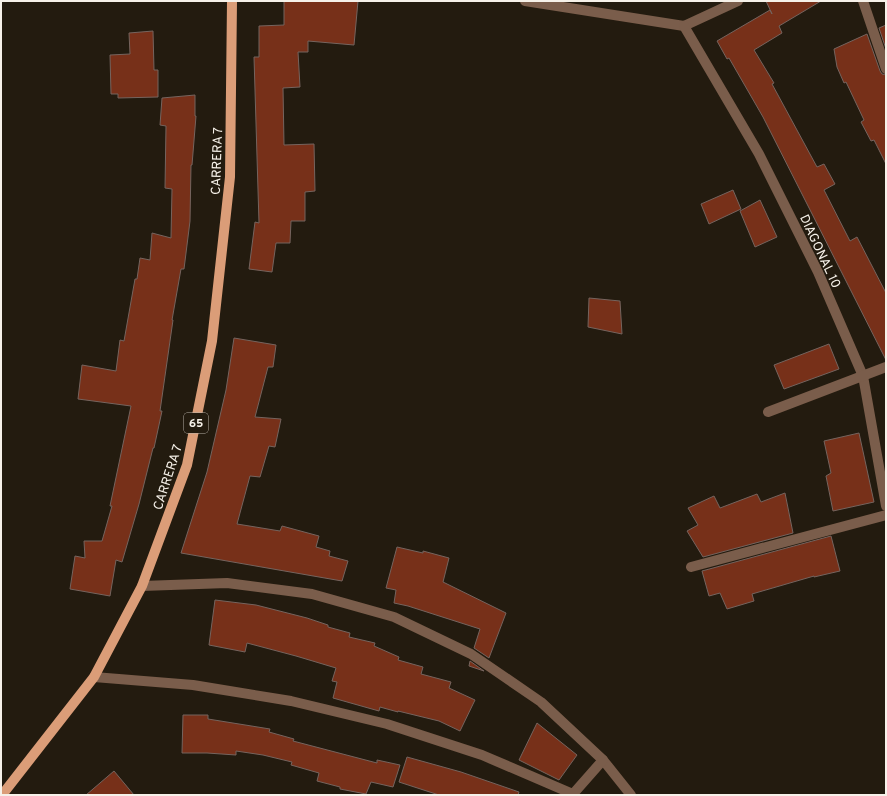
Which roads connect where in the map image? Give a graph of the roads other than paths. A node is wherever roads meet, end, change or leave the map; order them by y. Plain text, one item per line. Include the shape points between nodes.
1 (232, 1) edge
2 (525, 1) edge
3 (738, 1) edge
4 (862, 1) edge
5 (684, 26) junction
6 (886, 69) edge
7 (886, 367) edge
8 (863, 376) junction
9 (768, 412) dead end
10 (886, 506) edge
11 (886, 515) edge
12 (691, 567) dead end
13 (142, 586) junction
14 (94, 676) junction
15 (603, 760) junction
16 (2, 795) edge
17 (631, 795) edge

1 - 13 main road, CARRERA 7 / 65 via 230,177 212,341 187,465
2 - 5 street
3 - 5 street
4 - 6 street
5 - 8 street, DIAGONAL 10 via 759,154 818,272
7 - 8 street
8 - 9 street
8 - 10 street, DIAGONAL 10
11 - 12 street
13 - 14 main road, CARRERA 7 / 65
13 - 15 street via 227,583 312,594 394,617 470,654 528,693
14 - 15 street via 193,685 291,701 387,724 482,756 573,794
14 - 16 main road, CARRERA 7 / 65
15 - 17 street

